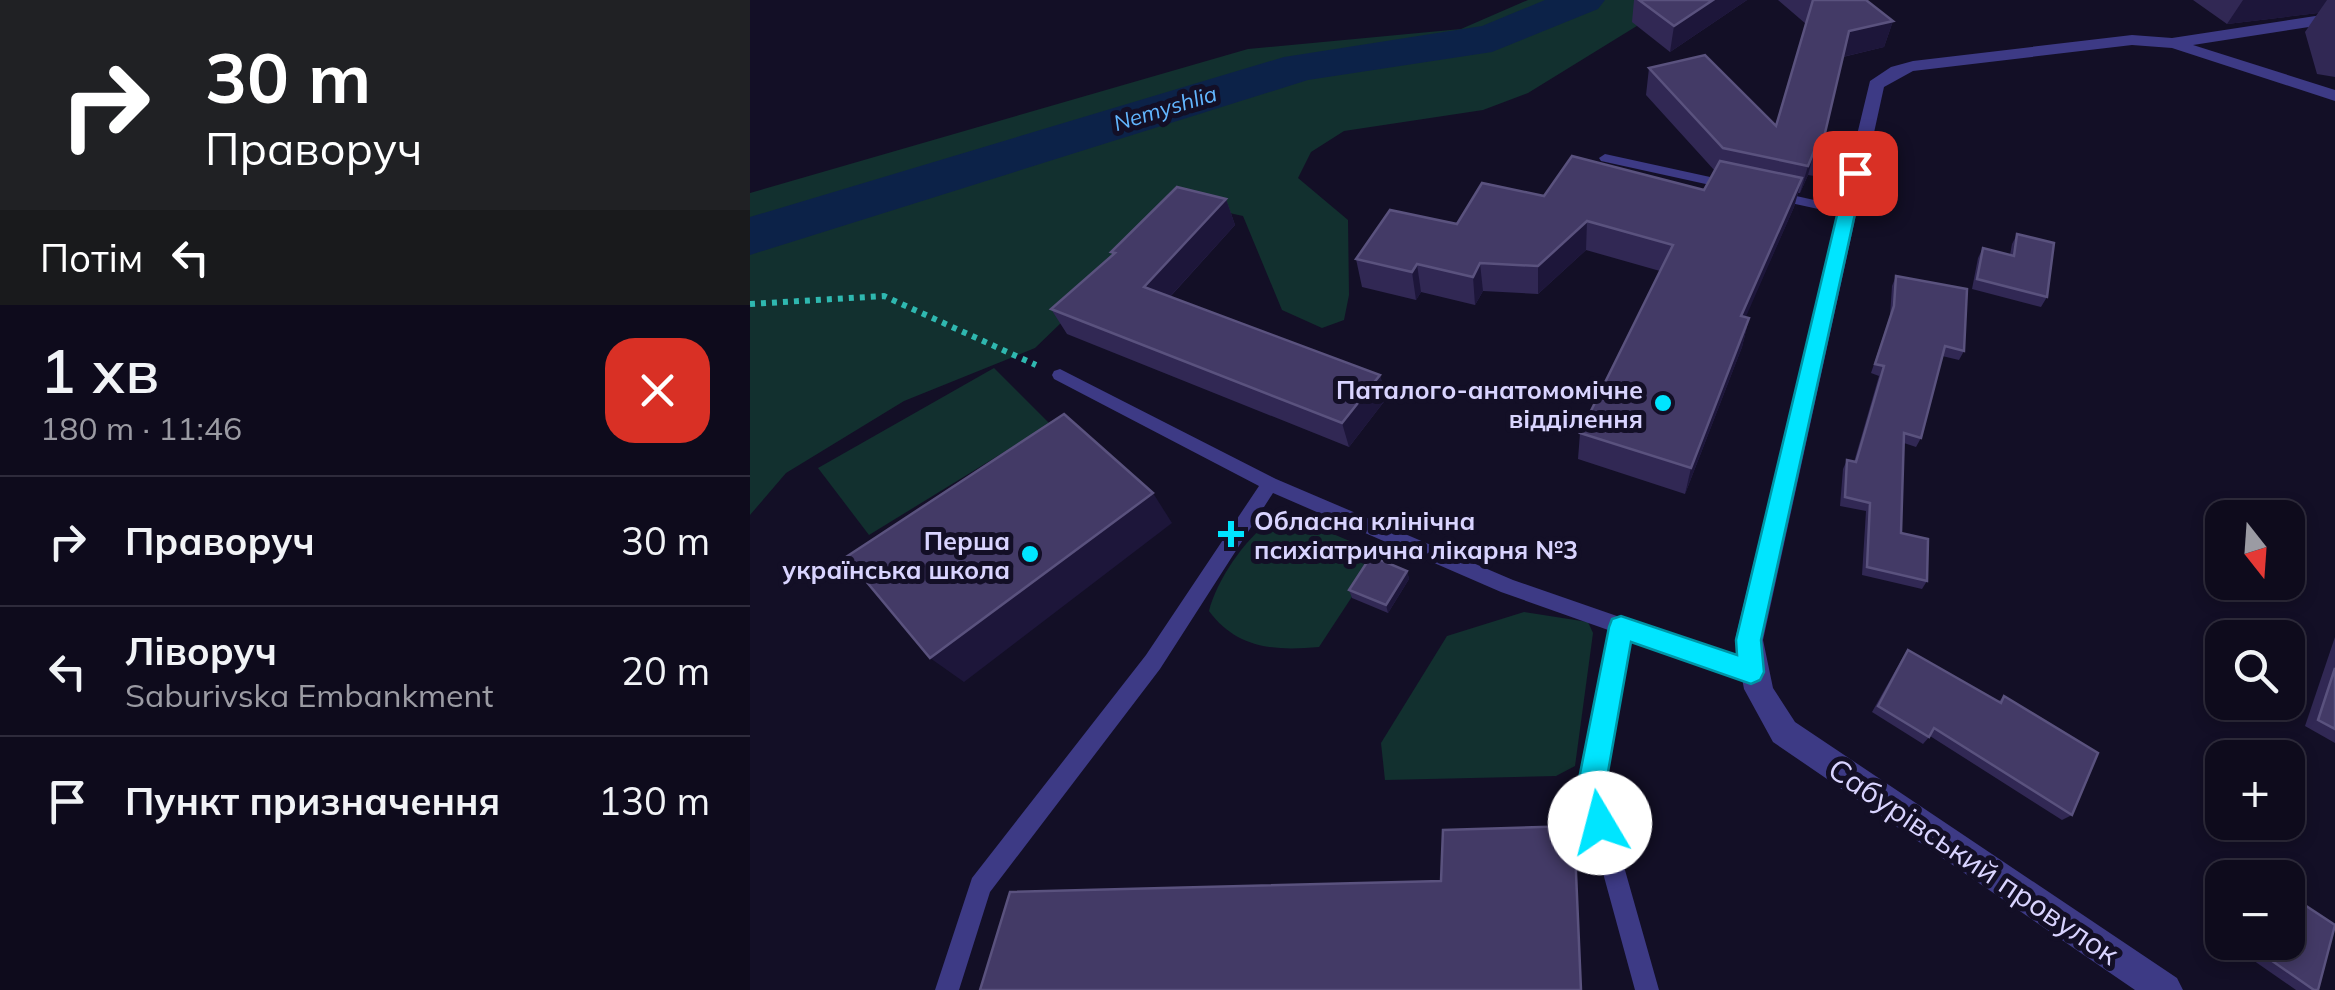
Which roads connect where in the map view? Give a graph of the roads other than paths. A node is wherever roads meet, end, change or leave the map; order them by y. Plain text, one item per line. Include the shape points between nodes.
1 (2335, 18) edge
2 (2172, 42) junction
3 (2335, 96) edge
4 (1605, 158) dead end
5 (1846, 211) junction
6 (1060, 376) road end
7 (1270, 484) junction
8 (1621, 627) junction
9 (1751, 672) junction
10 (947, 990) edge
11 (1647, 990) edge
12 (2165, 990) edge

1 - 2 street
2 - 3 street
2 - 5 street via 2132,40 1897,70 1876,86
4 - 5 lane
5 - 9 street via 1749,640
6 - 7 lane
7 - 8 lane
7 - 10 lane via 1152,662 980,886
8 - 9 lane
8 - 11 lane via 1591,789
9 - 12 street, Сабурівський провулок via 1762,703 1784,732

